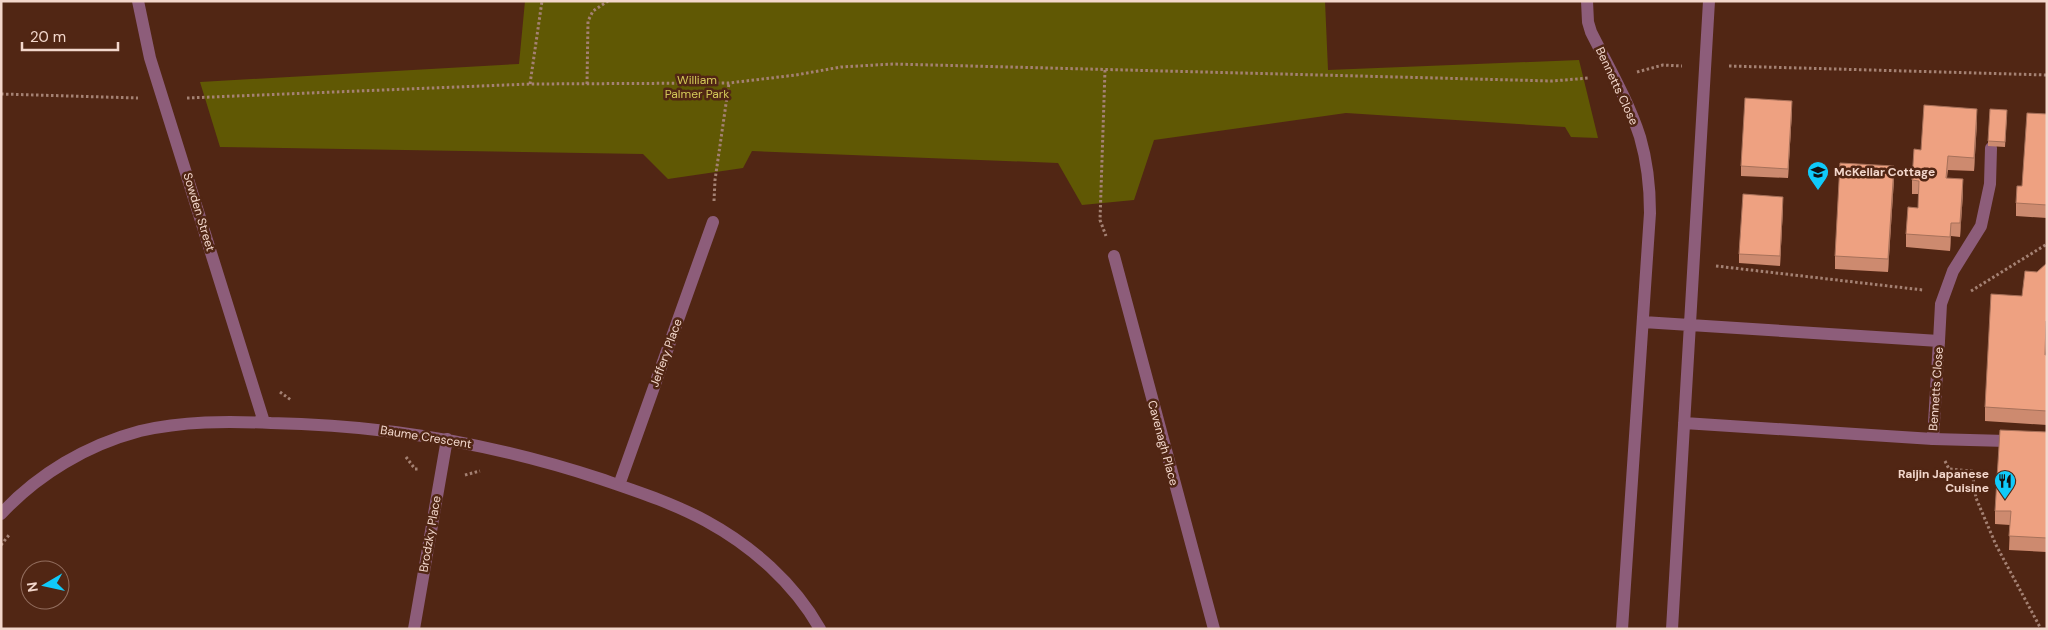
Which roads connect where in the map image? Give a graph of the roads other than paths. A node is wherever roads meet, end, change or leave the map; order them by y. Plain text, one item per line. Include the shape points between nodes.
1 (138, 1) edge
2 (1587, 1) edge
3 (1709, 1) edge
4 (1991, 148) edge
5 (713, 222) road end
6 (1114, 256) road end
7 (1643, 322) junction
8 (1690, 325) junction
9 (1939, 341) junction
10 (264, 422) junction
11 (1684, 423) junction
12 (447, 439) junction
13 (1933, 439) junction
14 (2047, 442) edge
15 (619, 485) junction
16 (1, 514) edge
17 (414, 629) edge
18 (820, 629) edge
19 (1214, 629) edge
20 (1622, 629) edge
21 (1672, 629) edge

1 - 10 street, Sowden Street via 150,58
2 - 7 street, Bennetts Close via 1591,32 1640,139 1650,188
3 - 8 street
4 - 9 street via 1990,184 1981,226 1951,278 1941,304
5 - 15 street, Jeffery Place
6 - 19 street, Cavenagh Place
7 - 8 street, Bennetts Close
7 - 20 street, Bennetts Close
8 - 9 street, Bennetts Close
8 - 11 street
9 - 13 street, Bennetts Close
10 - 12 street, Baume Crescent via 325,424
10 - 16 street, Baume Crescent via 168,425 110,441 55,469 30,486
11 - 13 street, Bennetts Close
11 - 21 street
12 - 15 street, Baume Crescent via 563,466
12 - 17 street, Brodzky Place
13 - 14 street
15 - 18 street, Baume Crescent via 678,507 732,536 779,575

